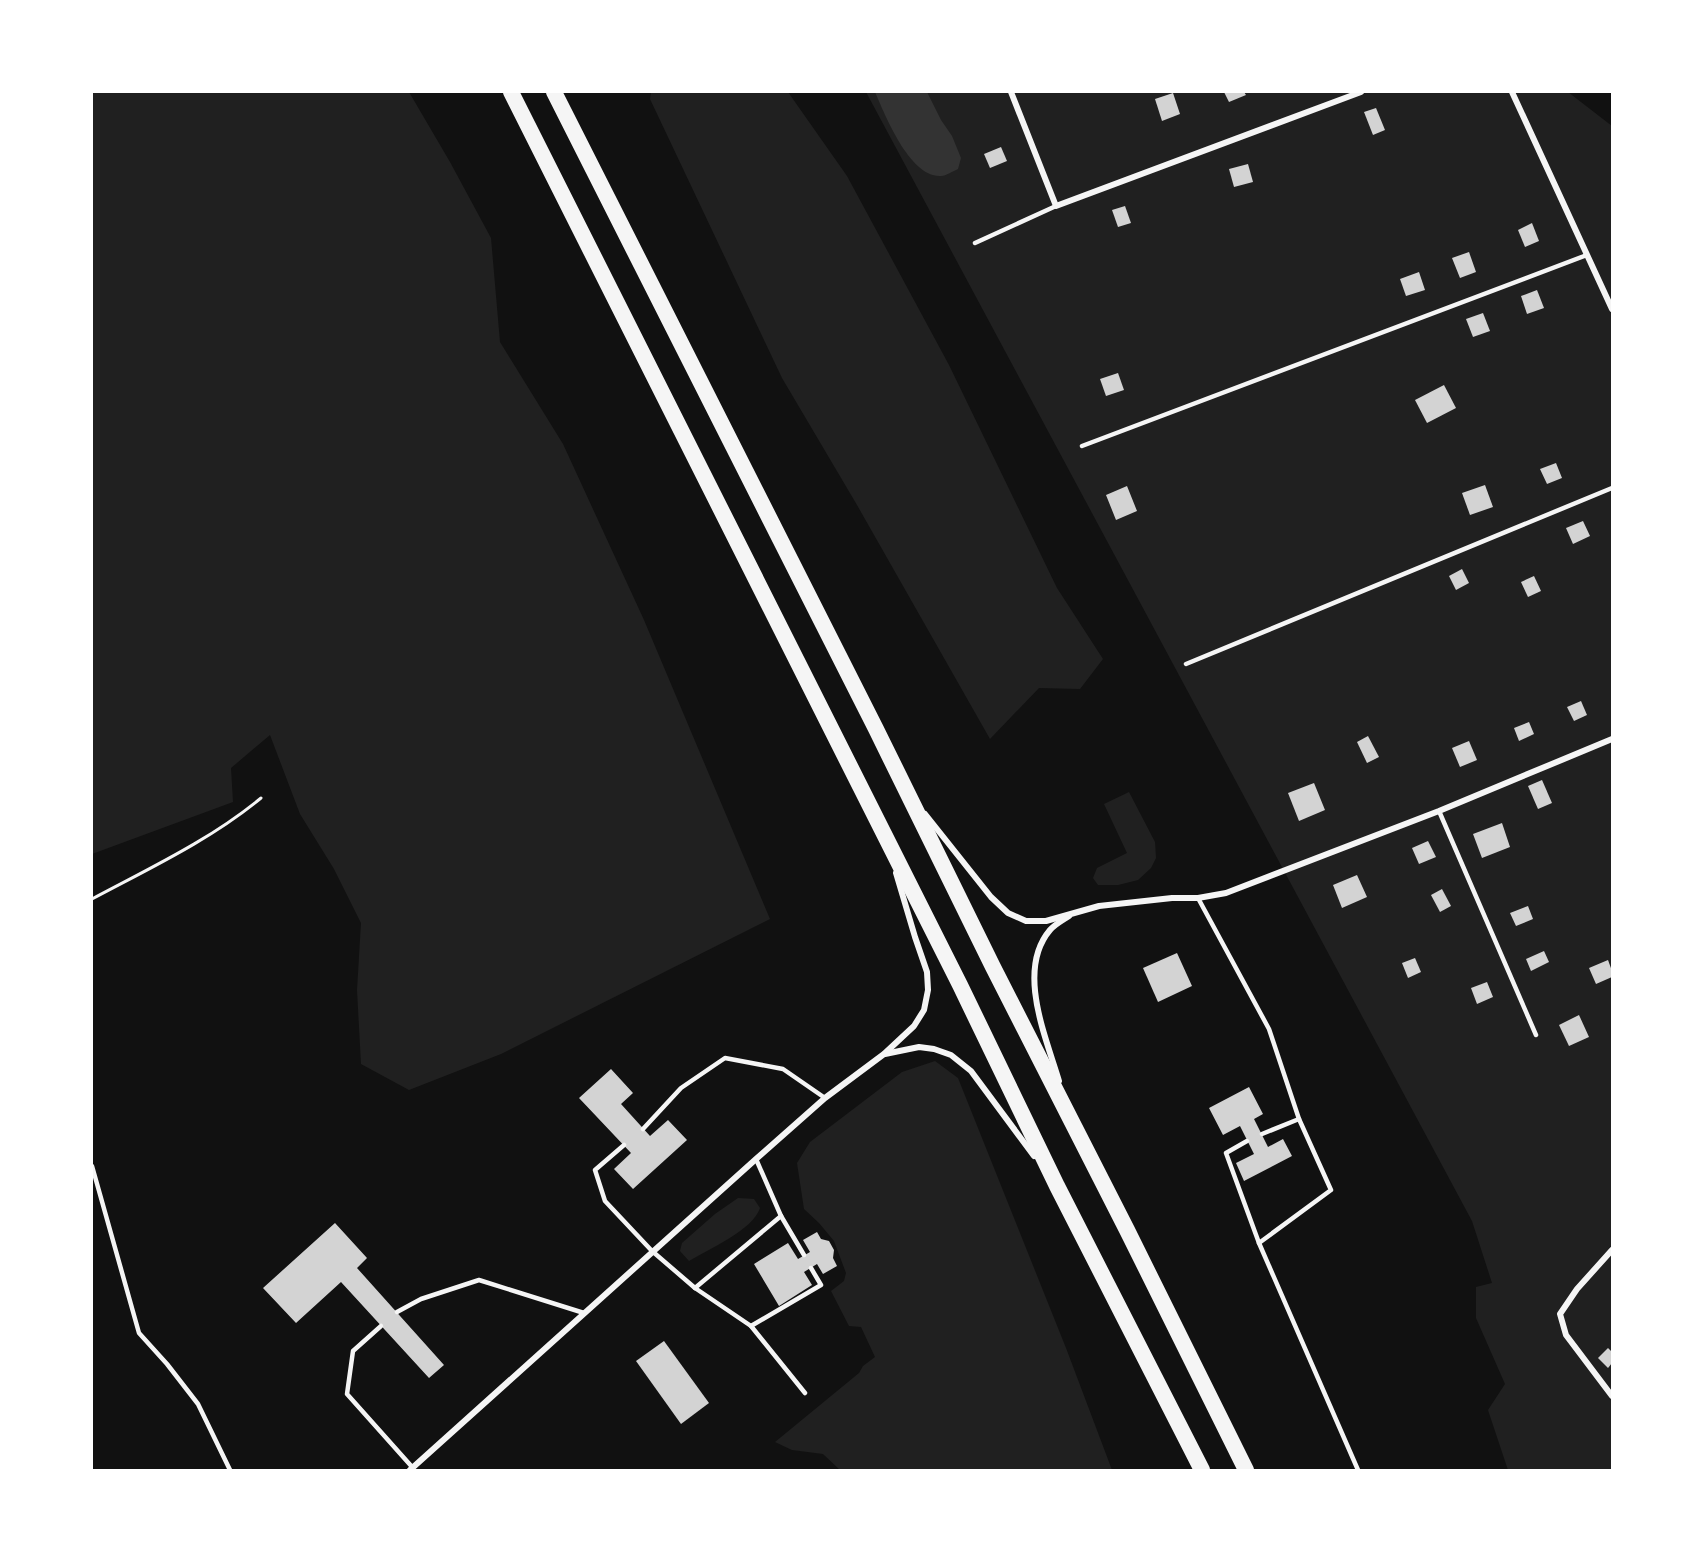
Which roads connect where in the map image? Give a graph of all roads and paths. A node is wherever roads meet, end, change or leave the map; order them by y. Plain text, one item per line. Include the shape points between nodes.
1 (511, 92) edge
2 (554, 92) edge
3 (1011, 92) edge
4 (1361, 92) edge
5 (1512, 92) edge
6 (1056, 206) junction
7 (975, 243) dead end
8 (1587, 255) junction
9 (1612, 309) edge
10 (1082, 446) dead end
11 (1612, 488) edge
12 (1186, 664) dead end
13 (1612, 739) edge
14 (906, 791) junction
15 (261, 798) dead end
16 (1439, 811) junction
17 (886, 840) junction
18 (1198, 898) junction
19 (92, 899) edge
20 (1074, 912) junction
21 (1536, 1035) dead end
22 (884, 1054) junction
23 (825, 1098) junction
24 (1067, 1111) junction
25 (1299, 1119) junction
26 (644, 1129) dead end
27 (1262, 1134) dead end
28 (1247, 1141) dead end
29 (624, 1145) dead end
30 (756, 1159) junction
31 (92, 1166) edge
32 (1057, 1186) junction
33 (781, 1216) junction
34 (1259, 1243) junction
35 (1612, 1250) edge
36 (652, 1251) junction
37 (804, 1255) dead end
38 (811, 1268) dead end
39 (695, 1288) junction
40 (397, 1312) dead end
41 (584, 1313) junction
42 (381, 1326) dead end
43 (751, 1326) junction
44 (805, 1393) dead end
45 (1612, 1396) edge
46 (412, 1469) edge
47 (230, 1470) edge
48 (1202, 1470) edge
49 (1246, 1470) edge
50 (1358, 1470) edge

1 - 17 highway
2 - 14 highway
3 - 6 street
4 - 6 street
5 - 8 street
6 - 7 lane
8 - 9 street
8 - 10 lane
11 - 12 lane
13 - 16 street
14 - 20 street via 1008,913 1026,921 1046,921
14 - 24 highway
15 - 19 path via 189,847
16 - 18 street via 1226,893
16 - 21 lane
17 - 22 street via 927,972 928,990 924,1011 914,1026
17 - 32 highway
18 - 20 street via 1099,906
18 - 25 lane via 1269,1029
20 - 24 street via 1051,928 1036,956 1034,972 1036,1000
22 - 23 street
22 - 32 street via 919,1047 934,1049 965,1065
23 - 26 lane via 783,1069 725,1058 681,1088
23 - 30 street
24 - 49 highway
25 - 27 lane
25 - 34 lane via 1331,1190
28 - 34 lane via 1226,1153
29 - 36 lane via 595,1170 605,1201
30 - 33 lane
30 - 36 street
31 - 47 lane via 139,1333 198,1404
32 - 48 highway
33 - 37 lane
33 - 39 lane
34 - 50 lane
35 - 45 street via 1560,1314 1566,1335
36 - 39 lane
36 - 41 street
38 - 43 lane via 821,1285
39 - 43 lane
40 - 41 lane via 421,1299 479,1280
41 - 46 street
42 - 46 lane via 353,1351 347,1394
43 - 44 lane

